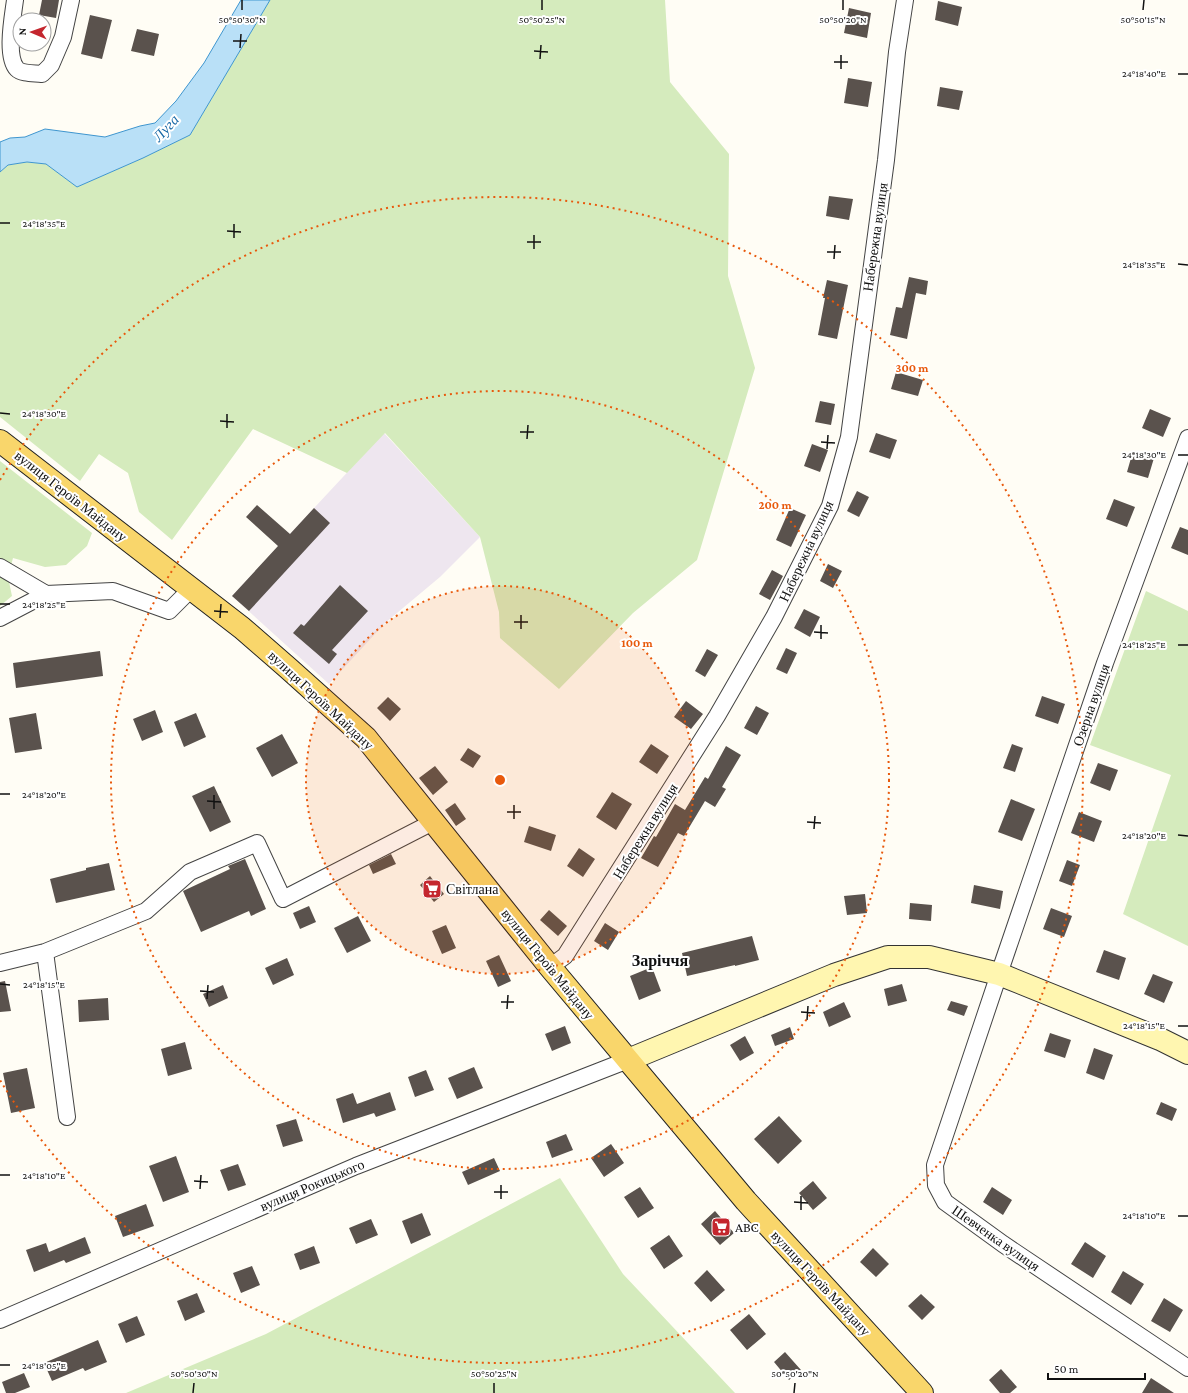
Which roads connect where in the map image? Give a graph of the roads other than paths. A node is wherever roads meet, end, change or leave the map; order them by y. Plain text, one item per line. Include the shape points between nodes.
1 (14, 0) edge
2 (71, 0) edge
3 (905, 0) edge
4 (1188, 438) edge
5 (0, 441) edge
6 (0, 567) edge
7 (190, 589) junction
8 (46, 594) junction
9 (0, 618) edge
10 (433, 822) junction
11 (45, 952) junction
12 (0, 963) edge
13 (550, 967) junction
14 (999, 974) junction
15 (1188, 1053) edge
16 (628, 1060) junction
17 (67, 1117) dead end
18 (0, 1320) edge
19 (1188, 1368) edge
20 (922, 1393) edge

1 - 2 street via 10,52 17,69 42,74 51,65 63,36
3 - 13 street, Набережна вулиця via 849,437 830,506 774,617 716,716 565,956
4 - 14 street, Озерна вулиця via 1105,663
5 - 7 main road, вулиця Героїв Майдану
6 - 8 street
7 - 8 street via 169,611 113,591
7 - 10 main road, вулиця Героїв Майдану via 242,628 366,738
8 - 9 street
10 - 11 street via 283,899 257,843 190,872 146,911
10 - 13 main road, вулиця Героїв Майдану
11 - 12 street
11 - 17 street
13 - 16 main road, вулиця Героїв Майдану
14 - 15 street via 1160,1038
14 - 16 street via 929,957 888,957 834,975
14 - 19 street, Шевченка вулиця via 935,1165 936,1185 945,1202
16 - 18 street, вулиця Рокицького via 356,1166
16 - 20 main road, вулиця Героїв Майдану via 746,1201

